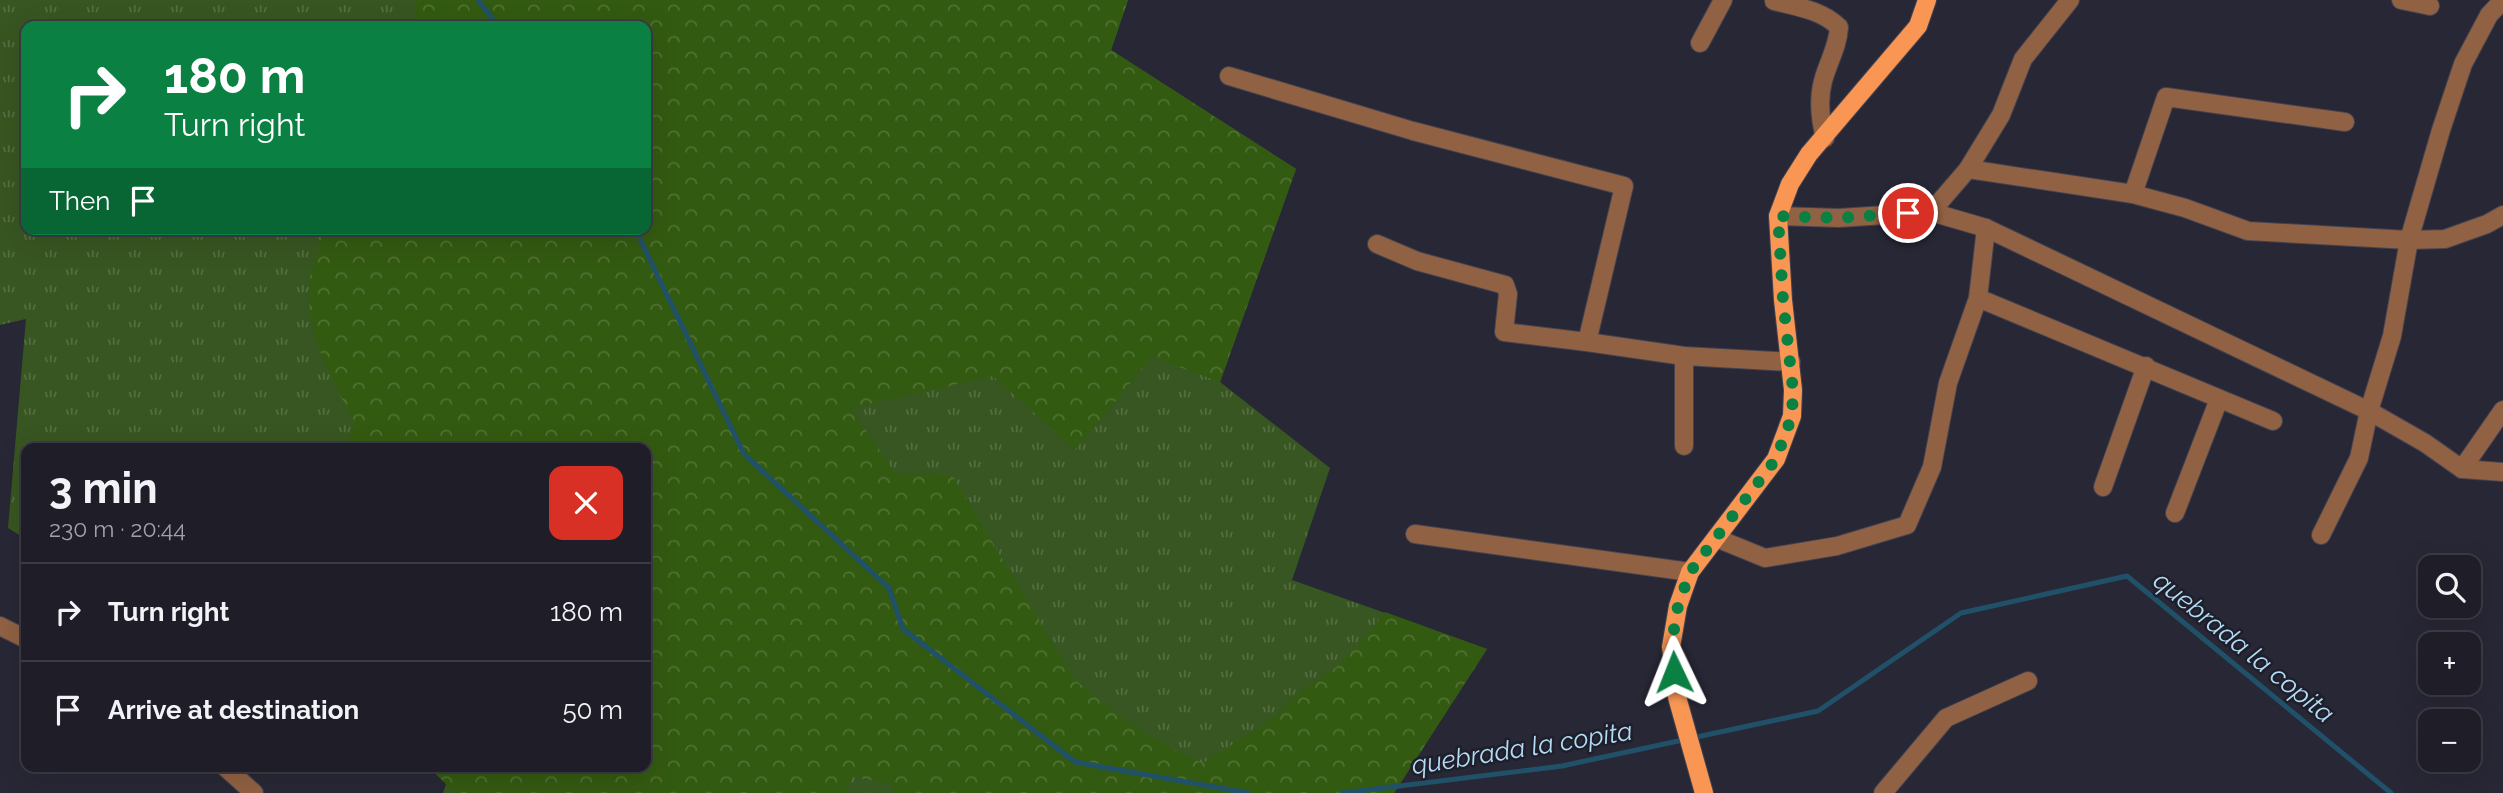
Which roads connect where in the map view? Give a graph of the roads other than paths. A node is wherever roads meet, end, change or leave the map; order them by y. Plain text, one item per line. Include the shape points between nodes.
1 (1723, 0) edge
2 (1773, 0) edge
3 (1927, 0) edge
4 (2070, 0) edge
5 (2402, 0) edge
6 (2503, 1) edge
7 (2430, 6) dead end
8 (1700, 43) dead end
9 (1229, 76) dead end
10 (2345, 122) dead end
11 (1825, 138) junction
12 (1968, 169) junction
13 (2133, 194) junction
14 (1931, 212) junction
15 (2503, 215) edge
16 (1778, 216) junction
17 (1986, 228) junction
18 (2409, 240) junction
19 (1377, 244) dead end
20 (1978, 298) junction
21 (1587, 342) junction
22 (1684, 356) junction
23 (1791, 362) junction
24 (2146, 366) junction
25 (2219, 399) junction
26 (2369, 411) junction
27 (2503, 411) edge
28 (2273, 421) dead end
29 (1684, 446) dead end
30 (2462, 469) junction
31 (2503, 472) edge
32 (2104, 487) dead end
33 (2175, 513) dead end
34 (1415, 534) dead end
35 (2321, 535) dead end
36 (1716, 538) junction
37 (1690, 572) junction
38 (0, 626) edge
39 (21, 636) edge
40 (2028, 681) dead end
41 (231, 772) edge
42 (254, 793) edge
43 (1704, 793) edge
44 (1882, 793) edge

1 - 8 street
2 - 11 street via 1809,9 1839,27 1823,81 1820,116
3 - 11 main road via 1918,26
4 - 12 street via 2023,59 2001,115
5 - 7 street
6 - 18 street via 2489,15 2463,64
9 - 21 street via 1624,187
10 - 13 street via 2166,97
11 - 16 main road via 1809,153 1790,184
12 - 13 street
12 - 14 street
13 - 18 street via 2248,232
14 - 16 street via 1839,218
14 - 17 street
15 - 18 street via 2445,239
16 - 23 main road
17 - 20 street
17 - 26 street
18 - 26 street via 2392,336
19 - 21 street via 1417,261 1505,285 1504,332
20 - 24 street
20 - 36 street via 1948,383 1932,467 1907,525 1837,546 1765,558
21 - 22 street
22 - 23 street
22 - 29 street
23 - 36 main road via 1792,416 1776,459
24 - 25 street
24 - 32 street
25 - 28 street
25 - 33 street
26 - 30 street
26 - 35 street via 2359,458
27 - 30 street
30 - 31 street
34 - 37 street
36 - 37 main road
37 - 43 main road via 1671,647 1677,697
38 - 39 street
40 - 44 street via 1946,718
41 - 42 street

